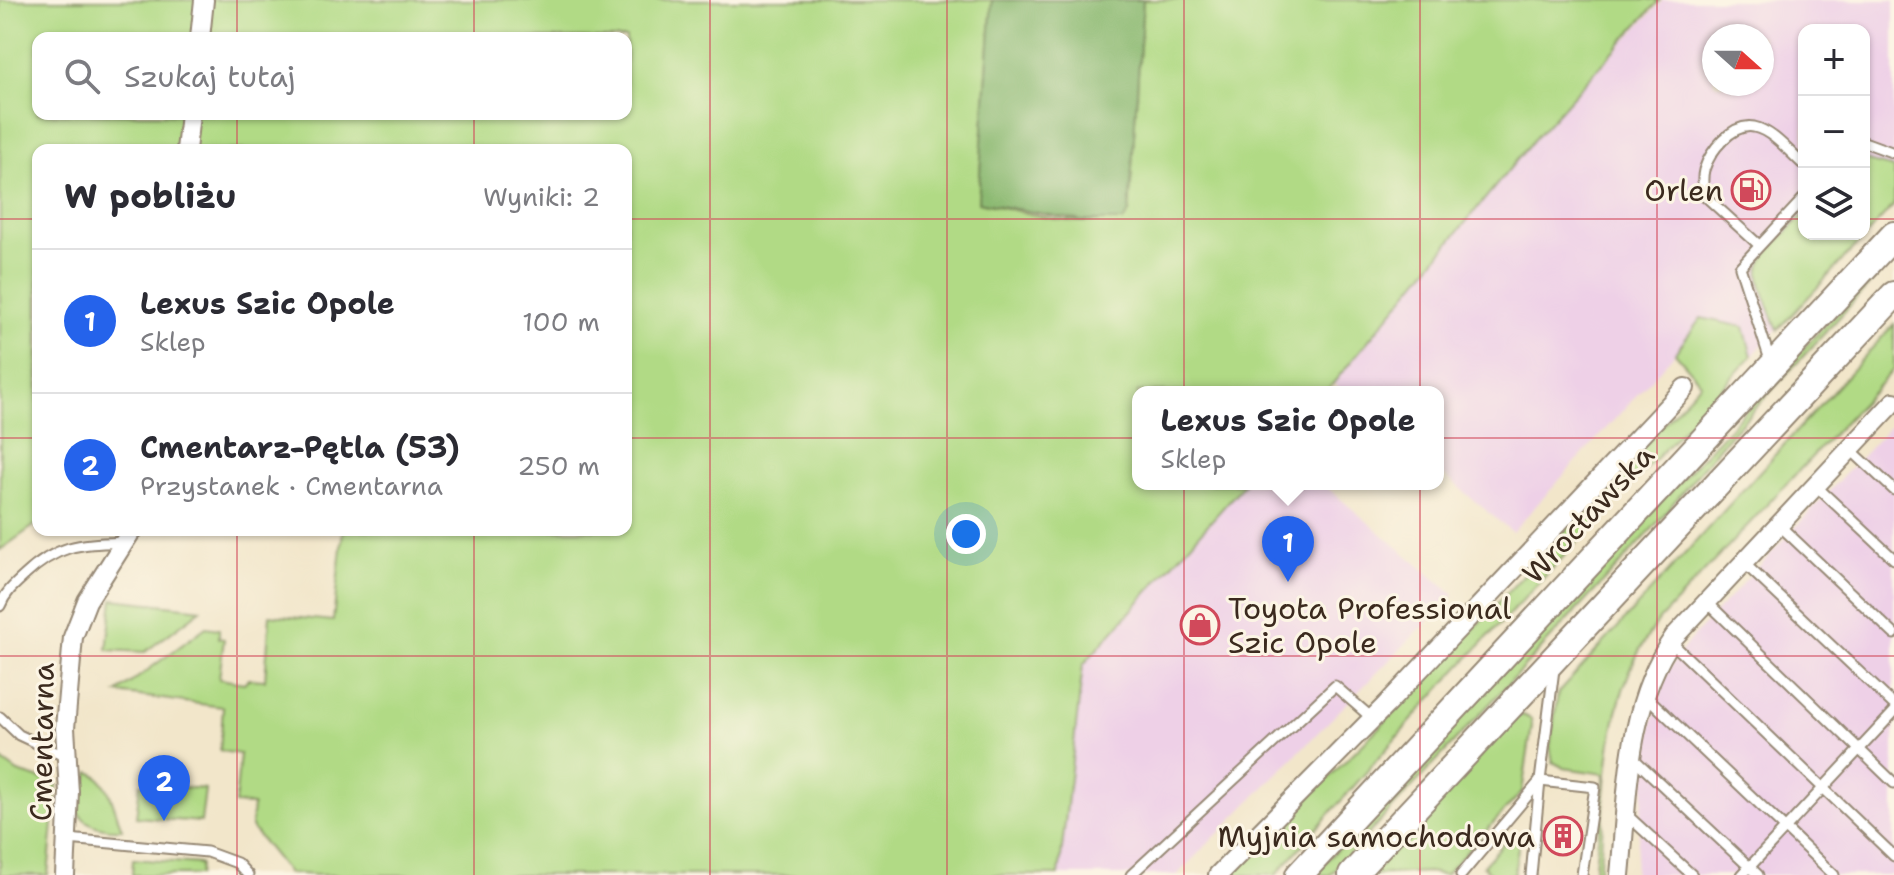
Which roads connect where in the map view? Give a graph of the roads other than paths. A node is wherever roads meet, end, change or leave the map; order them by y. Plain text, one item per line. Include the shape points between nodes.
1 (204, 0) edge
2 (201, 32) edge
3 (189, 120) edge
4 (1870, 142) edge
5 (187, 144) edge
6 (1894, 153) edge
7 (1798, 160) edge
8 (1798, 204) edge
9 (1894, 235) edge
10 (1759, 245) junction
11 (1894, 295) edge
12 (1771, 366) junction
13 (1685, 388) dead end
14 (1892, 408) edge
15 (1850, 449) junction
16 (1816, 486) junction
17 (1894, 490) edge
18 (1779, 525) junction
19 (130, 536) edge
20 (1894, 559) edge
21 (1744, 563) junction
22 (1707, 602) junction
23 (0, 606) edge
24 (1894, 634) edge
25 (1671, 642) junction
26 (1556, 655) junction
27 (1645, 695) junction
28 (1894, 705) edge
29 (1894, 712) edge
30 (0, 717) edge
31 (1373, 719) junction
32 (1859, 749) junction
33 (66, 757) junction
34 (1632, 757) junction
35 (1540, 781) junction
36 (1894, 783) edge
37 (1823, 788) junction
38 (1626, 814) junction
39 (1785, 829) junction
40 (68, 839) junction
41 (1894, 856) edge
42 (1746, 871) edge
43 (65, 875) edge
44 (248, 875) edge
45 (1131, 875) edge
46 (1218, 875) edge
47 (1299, 875) edge
48 (1352, 875) edge
49 (1461, 875) edge
50 (1531, 875) edge
51 (1582, 875) edge
52 (1620, 875) edge
53 (1692, 875) edge
54 (1758, 875) edge
55 (1834, 875) edge

1 - 2 street
3 - 5 street
4 - 6 lane
7 - 10 lane via 1770,134 1752,127 1735,130 1710,156 1703,173 1704,195
8 - 10 lane
9 - 12 main road, Wrocławska
10 - 12 lane via 1740,267
11 - 26 main road
12 - 47 main road, Wrocławska
13 - 31 street
14 - 15 street
15 - 16 street
15 - 17 lane
16 - 18 street
16 - 20 lane
18 - 21 street
18 - 24 lane
19 - 23 lane via 53,552 14,586
19 - 33 street, Cmentarna via 87,601 73,637
21 - 22 street
21 - 28 lane
22 - 25 street
22 - 32 lane
25 - 27 street
25 - 37 lane
26 - 35 lane
26 - 48 main road
27 - 34 street
27 - 39 lane
29 - 32 lane
30 - 33 lane via 19,735
31 - 45 lane via 1335,686
31 - 46 street
32 - 36 lane
32 - 37 lane
33 - 40 street, Cmentarna
34 - 38 street
34 - 42 lane
35 - 49 lane
35 - 50 lane
35 - 51 lane via 1595,787
37 - 39 lane
37 - 41 lane
38 - 52 street
38 - 53 lane
39 - 42 lane
39 - 55 lane
40 - 43 street, Cmentarna
40 - 44 lane via 207,852 224,856
42 - 54 lane

